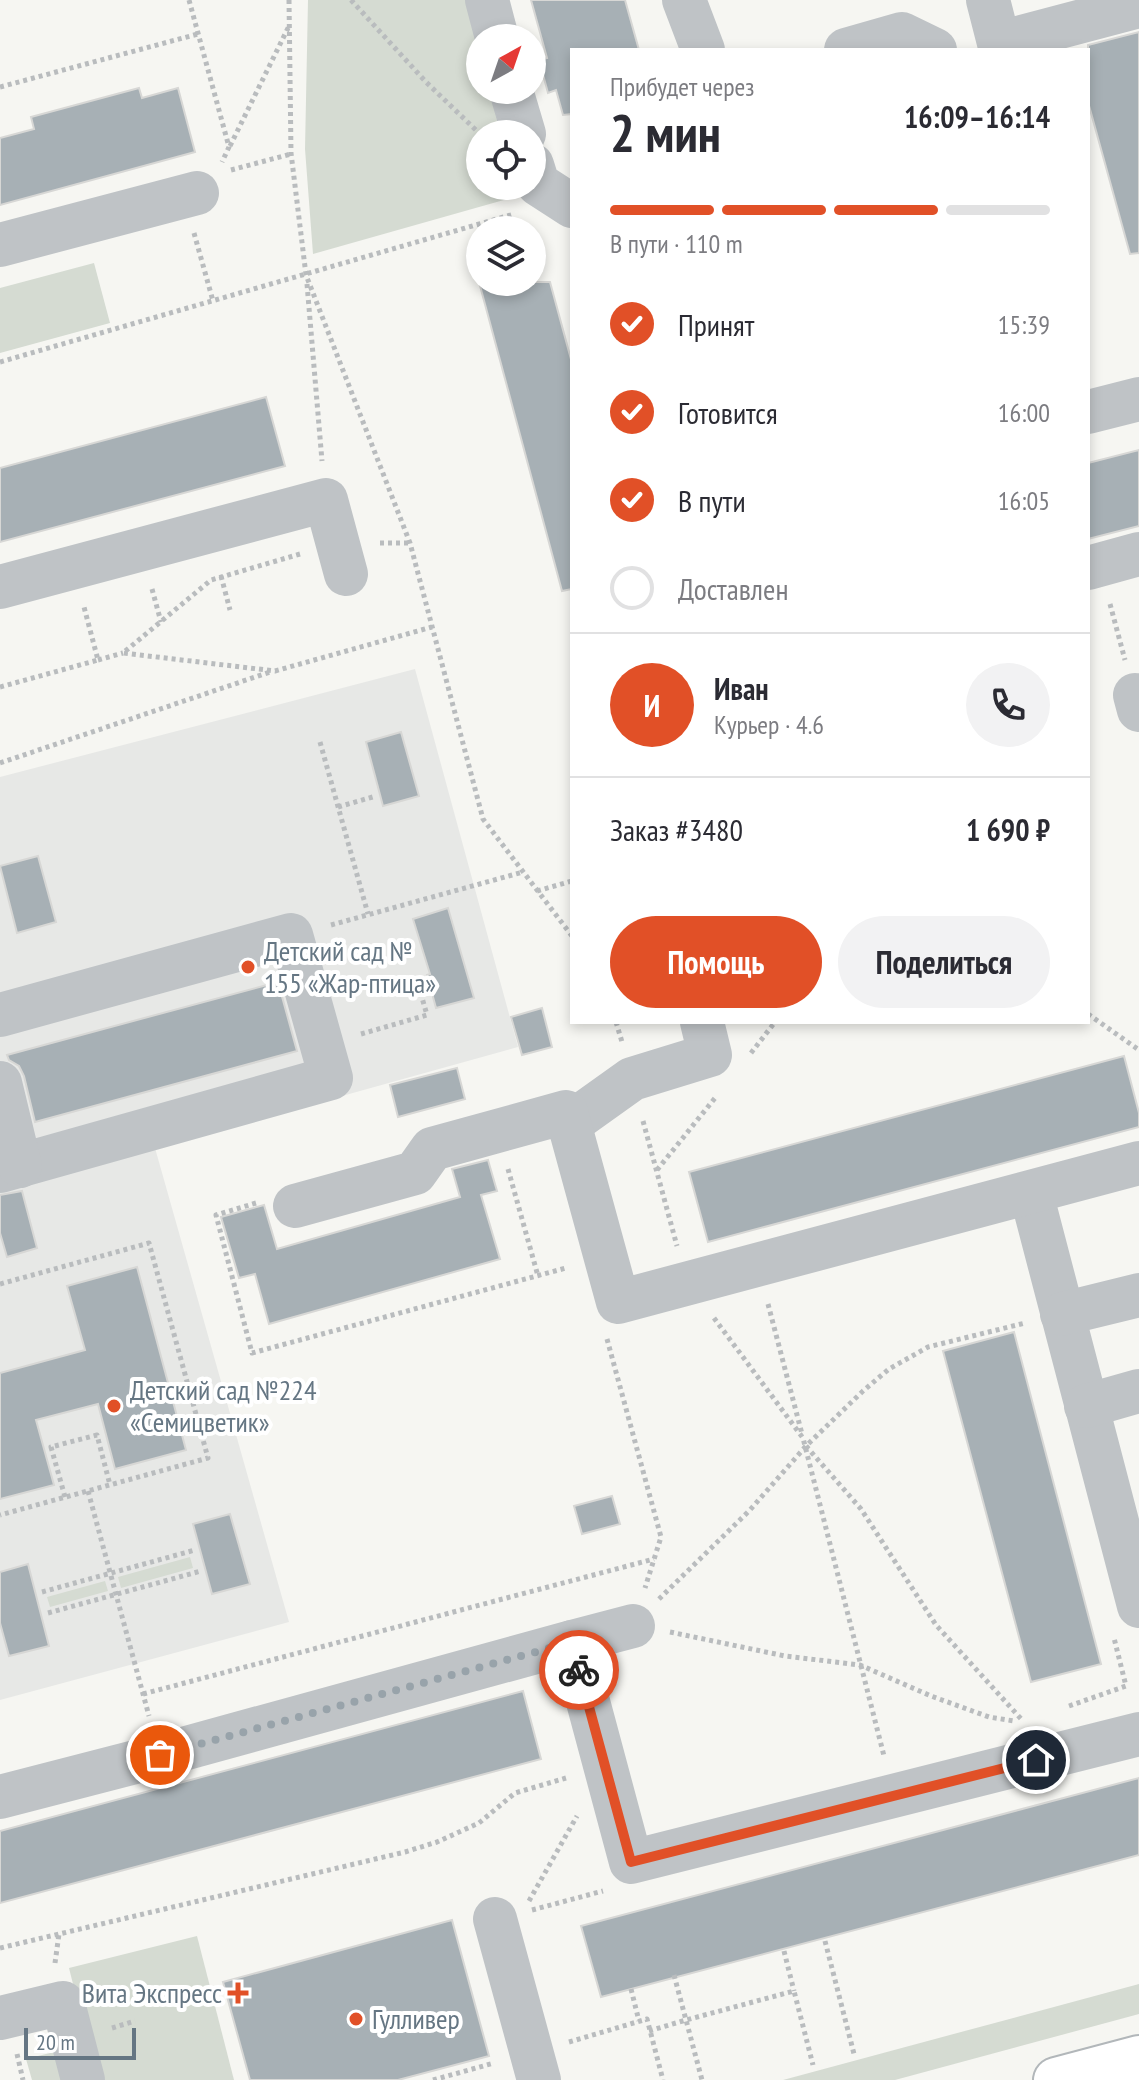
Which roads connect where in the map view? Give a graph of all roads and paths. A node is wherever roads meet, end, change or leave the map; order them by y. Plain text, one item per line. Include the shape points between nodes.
1 (189, 0) edge
2 (289, 0) edge
3 (351, 0) edge
4 (487, 0) edge
5 (684, 0) edge
6 (988, 0) edge
7 (1139, 6) edge
8 (493, 24) edge
9 (290, 25) junction
10 (198, 34) junction
11 (702, 48) edge
12 (853, 48) edge
13 (931, 48) edge
14 (0, 87) edge
15 (466, 121) edge
16 (229, 147) junction
17 (199, 188) junction
18 (546, 189) edge
19 (567, 203) edge
20 (0, 245) edge
21 (306, 275) junction
22 (213, 301) junction
23 (0, 362) edge
24 (1139, 399) edge
25 (1090, 411) edge
26 (326, 500) junction
27 (1109, 562) edge
28 (74, 567) junction
29 (346, 574) dead end
30 (211, 580) dead end
31 (0, 587) edge
32 (432, 627) junction
33 (123, 653) junction
34 (98, 660) junction
35 (275, 671) junction
36 (0, 687) edge
37 (1137, 703) edge
38 (320, 742) dead end
39 (0, 763) edge
40 (376, 796) dead end
41 (338, 807) junction
42 (523, 872) junction
43 (570, 882) edge
44 (537, 891) junction
45 (368, 914) junction
46 (570, 933) edge
47 (291, 935) junction
48 (418, 984) dead end
49 (0, 1015) edge
50 (1090, 1015) edge
51 (617, 1024) edge
52 (702, 1024) edge
53 (773, 1024) edge
54 (321, 1045) junction
55 (1139, 1050) edge
56 (746, 1059) dead end
57 (632, 1079) junction
58 (0, 1083) edge
59 (717, 1096) dead end
60 (569, 1124) junction
61 (497, 1131) junction
62 (1139, 1163) edge
63 (10, 1168) edge
64 (657, 1170) junction
65 (1031, 1193) junction
66 (295, 1206) joint
67 (606, 1258) junction
68 (758, 1265) junction
69 (538, 1276) junction
70 (0, 1284) edge
71 (688, 1284) junction
72 (1139, 1295) edge
73 (1062, 1314) junction
74 (607, 1338) dead end
75 (1139, 1391) edge
76 (1086, 1406) junction
77 (803, 1438) junction
78 (806, 1446) junction
79 (110, 1485) junction
80 (88, 1491) junction
81 (65, 1497) junction
82 (0, 1515) edge
83 (195, 1550) dead end
84 (654, 1559) junction
85 (201, 1571) dead end
86 (110, 1574) junction
87 (42, 1592) dead end
88 (116, 1594) junction
89 (1138, 1599) edge
90 (48, 1613) dead end
91 (633, 1626) junction
92 (572, 1642) junction
93 (860, 1665) junction
94 (1126, 1686) dead end
95 (143, 1694) junction
96 (1068, 1707) dead end
97 (1139, 1734) edge
98 (160, 1755) junction
99 (606, 1767) junction
100 (894, 1796) junction
101 (0, 1797) edge
102 (608, 1890) dead end
103 (495, 1919) dead end
104 (59, 1934) junction
105 (825, 1941) dead end
106 (0, 1948) edge
107 (784, 1951) dead end
108 (55, 1970) dead end
109 (674, 1975) dead end
110 (631, 1989) dead end
111 (794, 1991) junction
112 (0, 2018) edge
113 (686, 2020) junction
114 (639, 2021) junction
115 (649, 2031) junction
116 (854, 2054) dead end
117 (1139, 2058) edge
118 (813, 2065) dead end
119 (533, 2072) edge
120 (83, 2080) edge
121 (433, 2080) edge
122 (663, 2080) edge
123 (702, 2080) edge
124 (1056, 2080) edge

1 - 10 path
2 - 9 path
3 - 15 path
4 - 8 lane
5 - 11 lane
6 - 7 lane via 999,43
9 - 16 path
9 - 21 path via 291,153
10 - 14 path
10 - 16 path
12 - 13 lane via 902,34
16 - 17 path
17 - 20 lane
17 - 22 path
18 - 19 lane
19 - 21 path
21 - 22 path
21 - 26 path
21 - 32 path via 410,543
22 - 23 path
24 - 25 lane
26 - 28 lane
26 - 29 lane
27 - 37 path
28 - 31 lane
28 - 34 path
30 - 33 path
32 - 35 path
32 - 42 path via 483,819
33 - 34 path
33 - 35 path
34 - 36 path
35 - 39 path
38 - 41 path
40 - 41 path
41 - 45 path
42 - 44 path
42 - 45 path
43 - 44 path
44 - 46 path
45 - 47 path
47 - 49 lane
47 - 54 lane
48 - 54 path via 427,1015
50 - 55 path
51 - 57 path
52 - 57 lane via 710,1055
53 - 56 path
54 - 63 lane via 331,1078
57 - 60 lane
57 - 64 path
58 - 63 lane
59 - 64 path
60 - 61 lane via 566,1112
60 - 67 lane
61 - 66 lane via 432,1149 415,1173
61 - 69 path
62 - 65 lane
64 - 71 path
65 - 68 lane
65 - 73 lane
66 - 69 path via 280,1196 216,1215 252,1353
67 - 69 path
67 - 71 lane via 618,1302
68 - 71 lane
68 - 77 path
70 - 79 path via 149,1243 208,1458
71 - 77 path
72 - 73 lane
73 - 76 lane
73 - 78 path via 928,1347 889,1369
74 - 84 path via 661,1537
75 - 76 lane
76 - 89 lane
77 - 78 path
78 - 91 path
78 - 93 path
78 - 93 path via 861,1509 936,1625 1024,1723 989,1717
79 - 80 path
79 - 81 path via 97,1435 51,1447
80 - 81 path
80 - 86 path
81 - 82 path
83 - 86 path
84 - 91 path
84 - 95 path
85 - 88 path
86 - 87 path
86 - 88 path
88 - 90 path
88 - 95 path
91 - 92 lane
91 - 93 path
92 - 98 lane
92 - 99 lane
93 - 100 path
94 - 96 path
95 - 98 path
97 - 100 lane
98 - 101 lane
99 - 100 lane via 631,1862
99 - 102 path via 523,1912
99 - 104 path via 515,1793 479,1823 405,1852
103 - 119 lane
104 - 106 path
104 - 108 path
105 - 116 path
107 - 111 path
109 - 113 path
110 - 114 path
111 - 113 path
111 - 118 path
112 - 120 lane via 63,2003
113 - 115 path
113 - 123 path
114 - 115 path via 647,2019
114 - 119 path
115 - 122 path
117 - 124 main road
119 - 121 path

